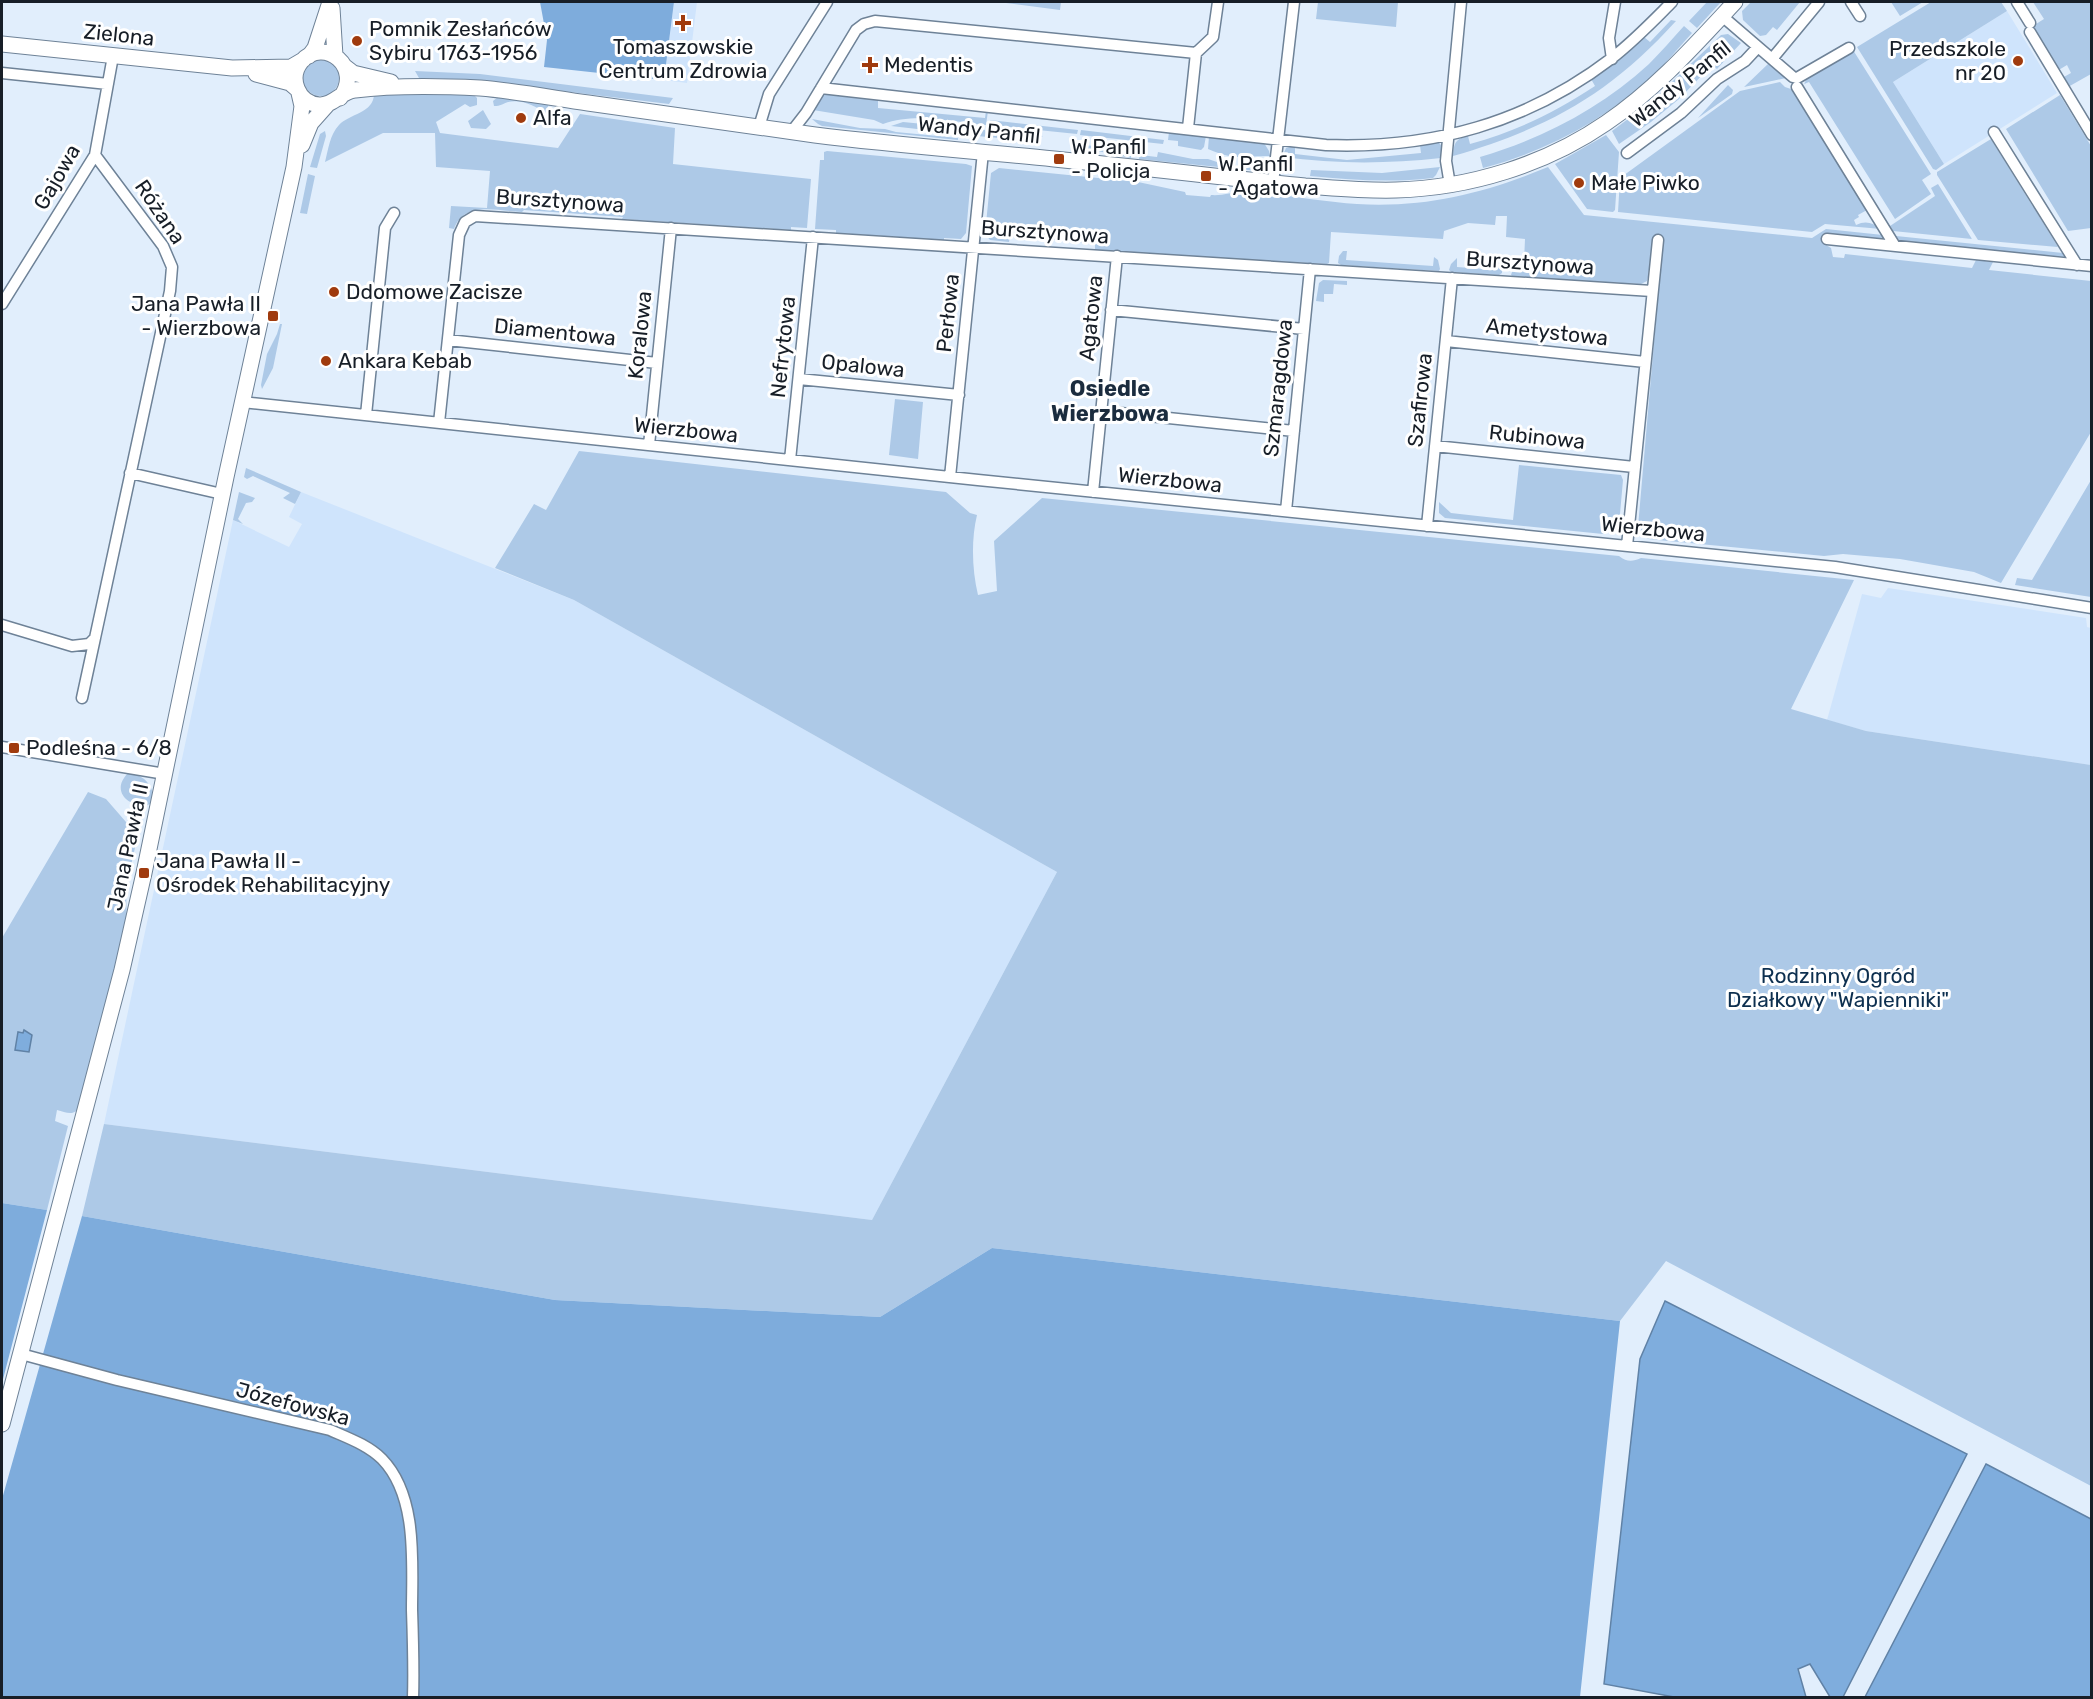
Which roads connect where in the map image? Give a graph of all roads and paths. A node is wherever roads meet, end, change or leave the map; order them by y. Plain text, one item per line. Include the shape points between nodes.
1 (331, 2) edge
2 (827, 2) edge
3 (1218, 2) edge
4 (1294, 2) edge
5 (1461, 2) edge
6 (1615, 2) edge
7 (1672, 2) edge
8 (1735, 2) edge
9 (1818, 2) edge
10 (1851, 2) edge
11 (2017, 2) edge
12 (1722, 16) junction
13 (1860, 16) dead end
14 (2, 44) edge
15 (1758, 47) junction
16 (1849, 48) dead end
17 (1196, 53) junction
18 (113, 56) junction
19 (306, 58) junction
20 (1612, 59) junction
21 (1772, 59) junction
22 (340, 61) junction
23 (232, 68) junction
24 (2, 73) edge
25 (108, 84) junction
26 (411, 86) junction
27 (1797, 87) dead end
28 (821, 88) junction
29 (298, 91) junction
30 (334, 101) junction
31 (759, 127) junction
32 (1188, 128) junction
33 (792, 131) junction
34 (1994, 132) dead end
35 (1448, 135) junction
36 (2091, 135) edge
37 (1279, 139) junction
38 (984, 152) junction
39 (1628, 153) dead end
40 (95, 155) junction
41 (294, 167) junction
42 (1273, 183) junction
43 (1450, 185) junction
44 (394, 213) dead end
45 (671, 228) junction
46 (813, 237) junction
47 (1827, 238) dead end
48 (1658, 240) dead end
49 (1895, 246) junction
50 (974, 247) junction
51 (1117, 256) junction
52 (2077, 265) junction
53 (2091, 266) edge
54 (1310, 269) junction
55 (1452, 278) junction
56 (1652, 291) junction
57 (2, 304) edge
58 (1112, 310) junction
59 (1304, 329) junction
60 (448, 340) junction
61 (1446, 341) junction
62 (1645, 362) junction
63 (657, 363) junction
64 (799, 379) junction
65 (959, 395) junction
66 (242, 402) junction
67 (1101, 411) junction
68 (366, 415) junction
69 (439, 423) junction
70 (1294, 431) junction
71 (649, 445) junction
72 (1435, 446) junction
73 (790, 460) junction
74 (1634, 466) junction
75 (130, 473) junction
76 (950, 477) junction
77 (1093, 492) junction
78 (222, 494) junction
79 (1286, 511) junction
80 (1427, 526) junction
81 (1627, 546) junction
82 (2091, 608) edge
83 (2, 625) edge
84 (95, 638) junction
85 (82, 698) dead end
86 (2, 747) edge
87 (165, 774) junction
88 (21, 1354) junction
89 (2, 1424) edge
90 (413, 1698) edge

1 - 19 street via 315,48
1 - 22 street via 332,35
2 - 31 street via 769,94
3 - 17 street via 1213,37
4 - 37 street
5 - 35 street
6 - 20 street via 1609,39
7 - 20 street
8 - 12 street, Wandy Panfil
9 - 21 street
10 - 13 street
11 - 36 street
12 - 15 street
12 - 43 street, Wandy Panfil via 1668,72 1606,123 1546,156
14 - 18 street, Zielona
15 - 21 street
15 - 39 street, Wandy Panfil
16 - 21 street via 1797,78
17 - 28 street via 875,21 856,30
17 - 32 street
18 - 23 street, Zielona
18 - 25 street, Gajowa
19 - 22 street via 322,52
19 - 23 street, Zielona via 291,67
19 - 29 street via 296,70
20 - 35 street via 1528,110
22 - 26 street, Wandy Panfil via 353,73 367,78
22 - 30 street via 348,79 344,92
23 - 29 street, Zielona via 290,83
24 - 25 street
25 - 40 street, Gajowa
26 - 30 street, Wandy Panfil via 351,90
26 - 31 street, Wandy Panfil via 487,89
27 - 49 street
28 - 32 street
28 - 33 street
29 - 30 street via 309,102 321,105
29 - 41 street, Jana Pawła II via 302,106
30 - 41 street, Jana Pawła II via 311,123
31 - 33 street, Wandy Panfil
32 - 37 street
33 - 38 street, Wandy Panfil
34 - 52 street
35 - 37 street via 1367,145
35 - 43 street via 1446,161
37 - 42 street
38 - 42 street, Wandy Panfil
38 - 50 street, Perłowa
40 - 57 street, Gajowa
40 - 75 street, Różana via 163,246 172,267
41 - 66 street, Jana Pawła II
42 - 43 street, Wandy Panfil via 1356,190
44 - 68 street via 385,228
45 - 46 street, Bursztynowa
45 - 60 street, Bursztynowa via 469,218 461,227 457,249
45 - 63 street, Koralowa
46 - 50 street, Bursztynowa
46 - 64 street, Nefrytowa
47 - 49 street
48 - 56 street
49 - 52 street
50 - 51 street, Bursztynowa
50 - 65 street, Perłowa
51 - 54 street, Bursztynowa
51 - 58 street, Agatowa
52 - 53 street
54 - 55 street, Bursztynowa
54 - 59 street, Szmaragdowa
55 - 56 street, Bursztynowa
55 - 61 street, Szafirowa
56 - 62 street
58 - 59 street
58 - 67 street, Agatowa
59 - 70 street, Szmaragdowa
60 - 63 street, Diamentowa
60 - 69 street, Bursztynowa
61 - 62 street, Ametystowa
61 - 72 street, Szafirowa
62 - 74 street
63 - 71 street, Koralowa
64 - 65 street, Opalowa
64 - 73 street, Nefrytowa
65 - 76 street, Perłowa
66 - 68 street, Wierzbowa
66 - 78 street, Jana Pawła II
67 - 70 street
67 - 77 street, Agatowa
68 - 69 street, Wierzbowa
69 - 71 street, Wierzbowa
70 - 79 street, Szmaragdowa
71 - 73 street, Wierzbowa
72 - 74 street, Rubinowa
72 - 80 street, Szafirowa
73 - 76 street, Wierzbowa
74 - 81 street
75 - 78 street
75 - 84 street, Różana
76 - 77 street, Wierzbowa
77 - 79 street, Wierzbowa
78 - 87 street, Jana Pawła II
79 - 80 street, Wierzbowa
80 - 81 street, Wierzbowa
81 - 82 street, Wierzbowa via 1847,568
83 - 84 street via 72,646 89,644
84 - 85 street, Różana
86 - 87 street
87 - 88 street, Jana Pawła II via 122,970
88 - 89 street, Jana Pawła II
88 - 90 street, Józefowska via 330,1430 362,1444 382,1460 404,1497 412,1544

